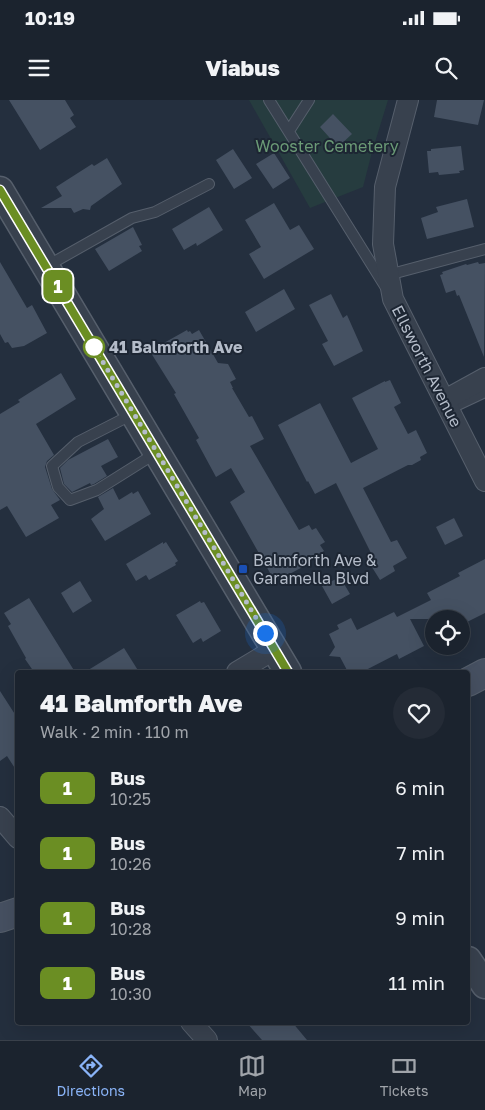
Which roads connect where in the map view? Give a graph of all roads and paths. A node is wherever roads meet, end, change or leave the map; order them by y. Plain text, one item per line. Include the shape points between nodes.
1 (269, 100) edge
2 (309, 100) edge
3 (408, 100) edge
4 (288, 131) junction
5 (209, 184) dead end
6 (0, 190) edge
7 (485, 248) edge
8 (46, 267) junction
9 (388, 275) junction
10 (393, 300) junction
11 (485, 378) edge
12 (485, 392) edge
13 (447, 405) junction
14 (134, 414) junction
15 (157, 452) junction
16 (483, 471) edge
17 (275, 649) junction
18 (240, 670) edge
19 (287, 670) edge
20 (485, 673) edge
21 (470, 681) edge
22 (0, 817) edge
23 (15, 834) edge
24 (15, 913) edge
25 (0, 918) edge
26 (470, 963) edge
27 (485, 985) edge
28 (194, 1025) edge
29 (207, 1040) edge

1 - 4 lane
2 - 4 lane
3 - 9 street, Ellsworth Avenue via 384,187 382,244
4 - 10 lane
5 - 8 lane via 156,212 132,218
6 - 8 street
7 - 9 lane
8 - 14 street
9 - 10 street, Ellsworth Avenue
10 - 13 street, Ellsworth Avenue
11 - 13 street
12 - 13 lane
13 - 16 street, Ellsworth Avenue
14 - 15 street
14 - 15 lane via 78,442 52,466 58,488 70,500 97,490
15 - 17 street
17 - 18 street
17 - 19 street
20 - 21 main road
22 - 23 street
24 - 25 main road
26 - 27 street
28 - 29 street

